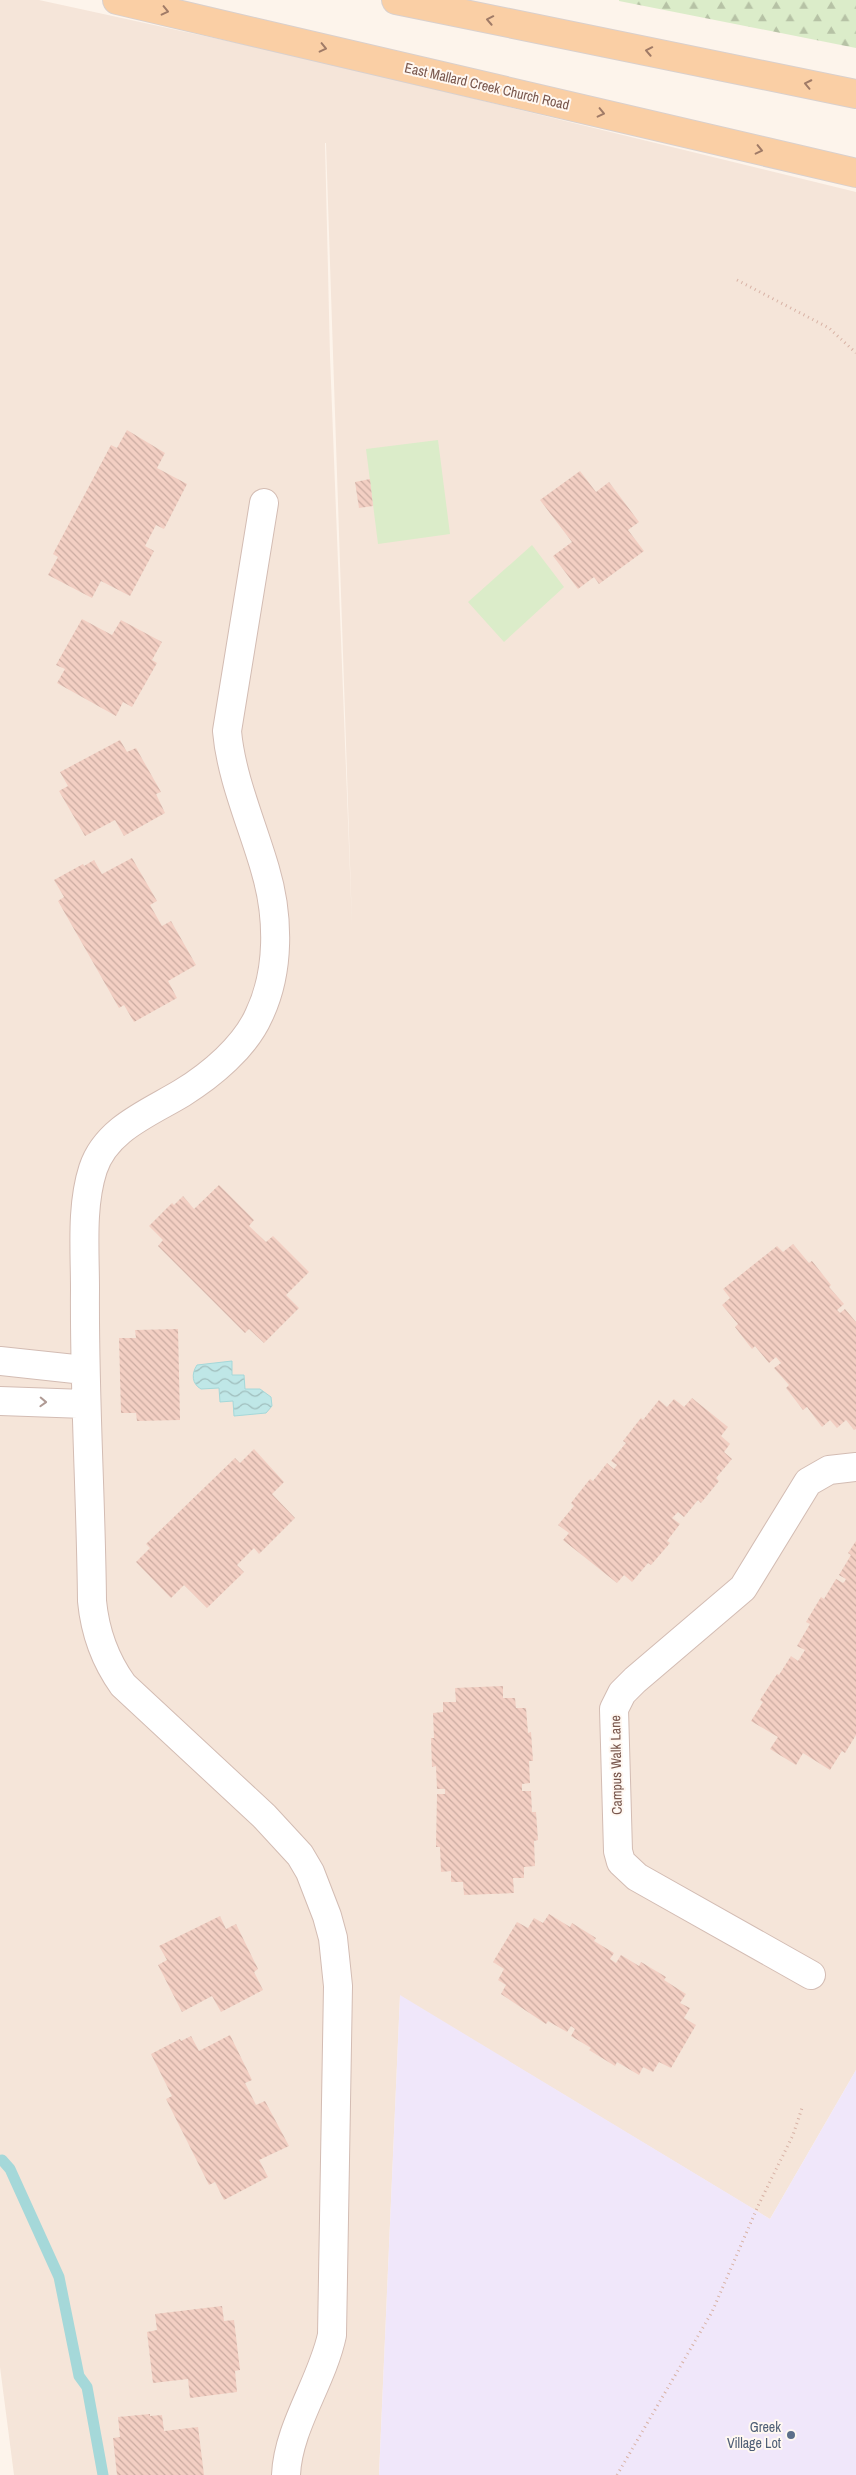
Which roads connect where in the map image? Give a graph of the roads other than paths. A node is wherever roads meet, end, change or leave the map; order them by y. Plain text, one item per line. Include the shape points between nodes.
1 (117, 0) edge
2 (396, 0) edge
3 (856, 94) edge
4 (856, 173) edge
5 (264, 503) dead end
6 (0, 1361) edge
7 (84, 1370) junction
8 (0, 1401) edge
9 (85, 1404) junction
10 (856, 1467) edge
11 (811, 1975) dead end
12 (286, 2475) edge

1 -> 4 main road, East Mallard Creek Church Road
3 -> 2 main road
5 - 7 street via 226,730 270,888 275,945 269,988 258,1018 224,1060 184,1092 132,1122 114,1137 94,1166 87,1200
6 - 7 street
7 - 9 street
8 -> 9 street
9 - 12 street via 92,1601 105,1654 123,1685 290,1843 310,1872 320,1894 332,1938 338,1986 333,2325 328,2354 292,2442
10 - 11 street, Campus Walk Lane via 829,1470 808,1482 743,1588 635,1680 622,1693 614,1709 621,1862 637,1877

